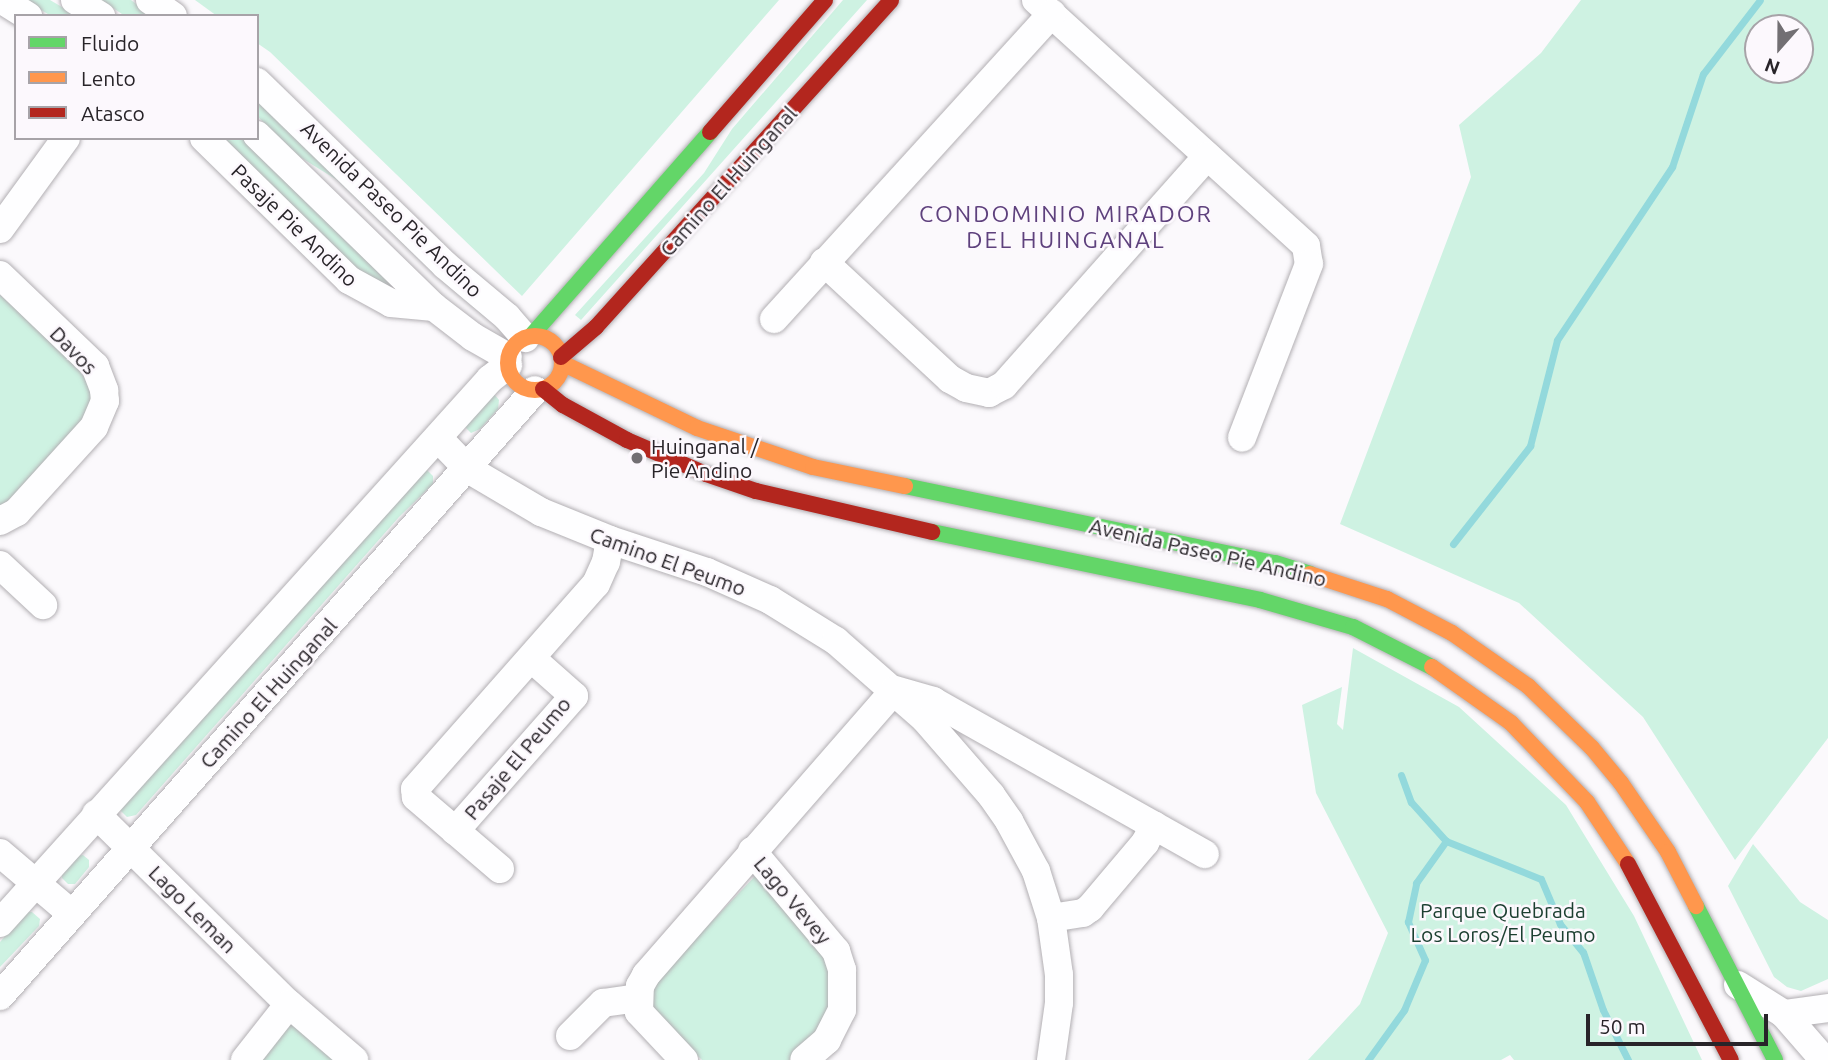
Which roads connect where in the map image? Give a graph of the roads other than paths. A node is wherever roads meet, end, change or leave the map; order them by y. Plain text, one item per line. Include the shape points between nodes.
1 (2, 0) edge
2 (75, 0) edge
3 (150, 0) edge
4 (825, 0) edge
5 (891, 0) edge
6 (1044, 7) edge
7 (25, 14) edge
8 (98, 14) edge
9 (170, 14) edge
10 (259, 84) edge
11 (259, 137) edge
12 (65, 140) edge
13 (206, 140) edge
14 (1207, 156) junction
15 (0, 229) edge
16 (824, 262) junction
17 (1, 278) edge
18 (434, 307) junction
19 (774, 318) dead end
20 (518, 349) junction
21 (561, 360) junction
22 (539, 389) junction
23 (1242, 438) dead end
24 (439, 439) junction
25 (468, 469) junction
26 (0, 521) edge
27 (610, 540) junction
28 (0, 565) edge
29 (43, 604) dead end
30 (531, 657) junction
31 (895, 690) junction
32 (96, 814) junction
33 (1154, 825) junction
34 (455, 831) junction
35 (131, 847) junction
36 (752, 851) junction
37 (0, 853) edge
38 (1205, 854) dead end
39 (500, 869) dead end
40 (35, 882) junction
41 (72, 914) junction
42 (1051, 918) junction
43 (0, 923) edge
44 (1738, 985) junction
45 (0, 996) edge
46 (638, 998) junction
47 (289, 1004) junction
48 (1828, 1008) edge
49 (1784, 1014) junction
50 (1828, 1029) edge
51 (569, 1036) dead end
52 (246, 1060) edge
53 (354, 1060) edge
54 (684, 1060) edge
55 (804, 1060) edge
56 (1051, 1060) edge
57 (1731, 1060) edge
58 (1775, 1060) edge
59 (1825, 1060) edge

1 - 7 street
2 - 8 street
3 - 9 street
4 - 20 street
5 - 21 street, Camino El Huinganal via 596,327
6 - 14 street
6 - 16 street
10 - 20 street, Avenida Paseo Pie Andino via 429,249 507,317
11 - 18 street, Avenida Paseo Pie Andino
12 - 15 street
13 - 18 street, Pasaje Pie Andino via 349,281 391,303
14 - 16 street via 1004,385 989,393 950,379
14 - 23 street via 1306,246 1309,264
16 - 19 street
17 - 26 street, Davos via 95,366 105,401 94,427 17,512
18 - 20 street, Avenida Paseo Pie Andino via 473,337
20 - 21 street via 547,339
20 - 22 street via 517,383
20 - 24 street
21 - 22 street via 558,376
21 - 44 street, Avenida Paseo Pie Andino via 697,428 813,467 1275,564 1411,610 1501,666 1592,748 1638,805 1668,852
22 - 25 street, Camino El Huinganal
22 - 57 street, Avenida Paseo Pie Andino via 628,440 755,491 1260,600 1353,627 1424,661 1511,723 1587,802 1630,866
24 - 25 street, Camino El Peumo
24 - 32 street
25 - 27 street, Camino El Peumo via 541,512
25 - 35 street, Camino El Huinganal
27 - 30 street, Pasaje El Peumo via 596,584
27 - 31 street, Camino El Peumo via 707,572 770,600 836,641
28 - 29 street
30 - 34 street, Pasaje El Peumo via 415,789 416,797
30 - 34 street, Pasaje El Peumo via 574,696
31 - 33 street, Camino El Peumo via 933,701
31 - 36 street, Lago Vevey
31 - 42 street, Camino El Peumo via 953,750 1009,821 1036,871
32 - 35 street, Lago Leman
32 - 40 street
33 - 38 street, Camino El Peumo
33 - 42 street via 1145,843 1090,908 1083,914
34 - 39 street, Pasaje El Peumo
35 - 41 street, Camino El Huinganal
35 - 47 street, Lago Leman
36 - 46 street, Lago Vevey via 646,975
36 - 55 street, Lago Vevey via 836,951 842,970 842,1010 827,1040
37 - 40 street
40 - 41 street
40 - 43 street
41 - 45 street, Camino El Huinganal
42 - 56 street, Camino El Peumo via 1059,975
44 - 49 street
44 - 58 street, Avenida Paseo Pie Andino
46 - 51 street via 603,1003
46 - 54 street via 645,1021
47 - 52 street
47 - 53 street, Lago Leman
48 - 49 street
49 - 59 street
50 - 59 street

